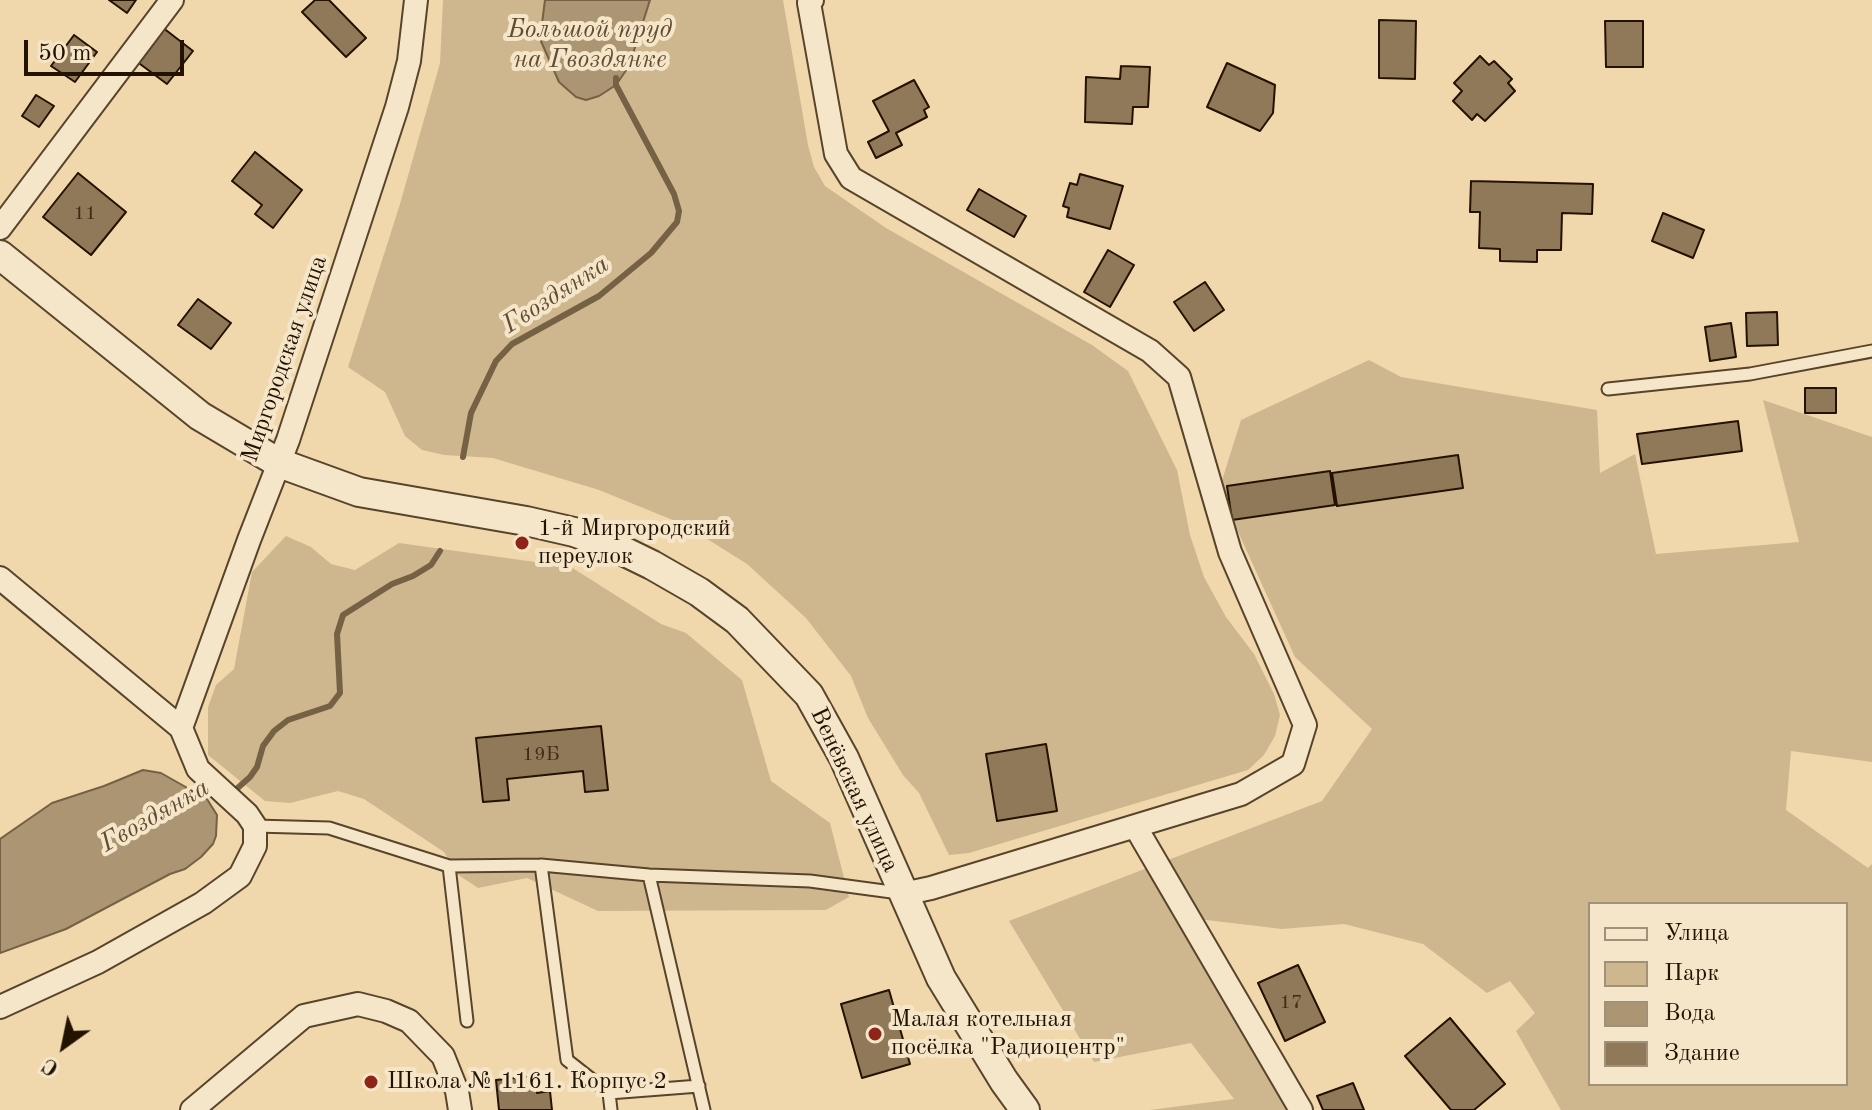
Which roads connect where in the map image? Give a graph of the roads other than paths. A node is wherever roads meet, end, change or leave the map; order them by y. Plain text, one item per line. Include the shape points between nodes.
1 (172, 0) edge
2 (416, 0) edge
3 (812, 0) edge
4 (0, 228) edge
5 (0, 255) edge
6 (1872, 351) edge
7 (1608, 389) dead end
8 (279, 463) junction
9 (0, 578) edge
10 (181, 728) junction
11 (255, 826) junction
12 (1135, 826) junction
13 (541, 865) junction
14 (449, 866) junction
15 (649, 875) junction
16 (903, 894) junction
17 (0, 1007) edge
18 (467, 1021) dead end
19 (699, 1086) junction
20 (609, 1093) junction
21 (192, 1110) edge
22 (460, 1110) edge
23 (611, 1110) edge
24 (704, 1110) edge
25 (1025, 1110) edge
26 (1301, 1110) edge

1 - 4 street
2 - 8 street, Миргородская улица via 397,107
3 - 12 street via 836,154 851,178 1150,351 1179,377 1230,552 1305,725 1293,764 1241,794
5 - 8 street via 200,416
6 - 7 lane via 1750,374
8 - 10 street, Миргородская улица
8 - 16 street, Венёвская улица via 359,492 574,532 613,546 699,592 737,620 809,695 844,758
9 - 10 street
10 - 11 street via 198,769
11 - 14 lane via 329,828
11 - 17 street via 255,846 240,876 203,903 98,962
12 - 16 street
12 - 26 street
13 - 14 lane
13 - 15 lane
13 - 20 lane via 567,1060
14 - 18 lane
15 - 16 lane via 810,881
15 - 19 lane
16 - 25 street, Венёвская улица via 941,978
19 - 20 lane
19 - 24 lane
20 - 23 lane
21 - 22 street via 304,1016 358,1004 409,1021 443,1056

